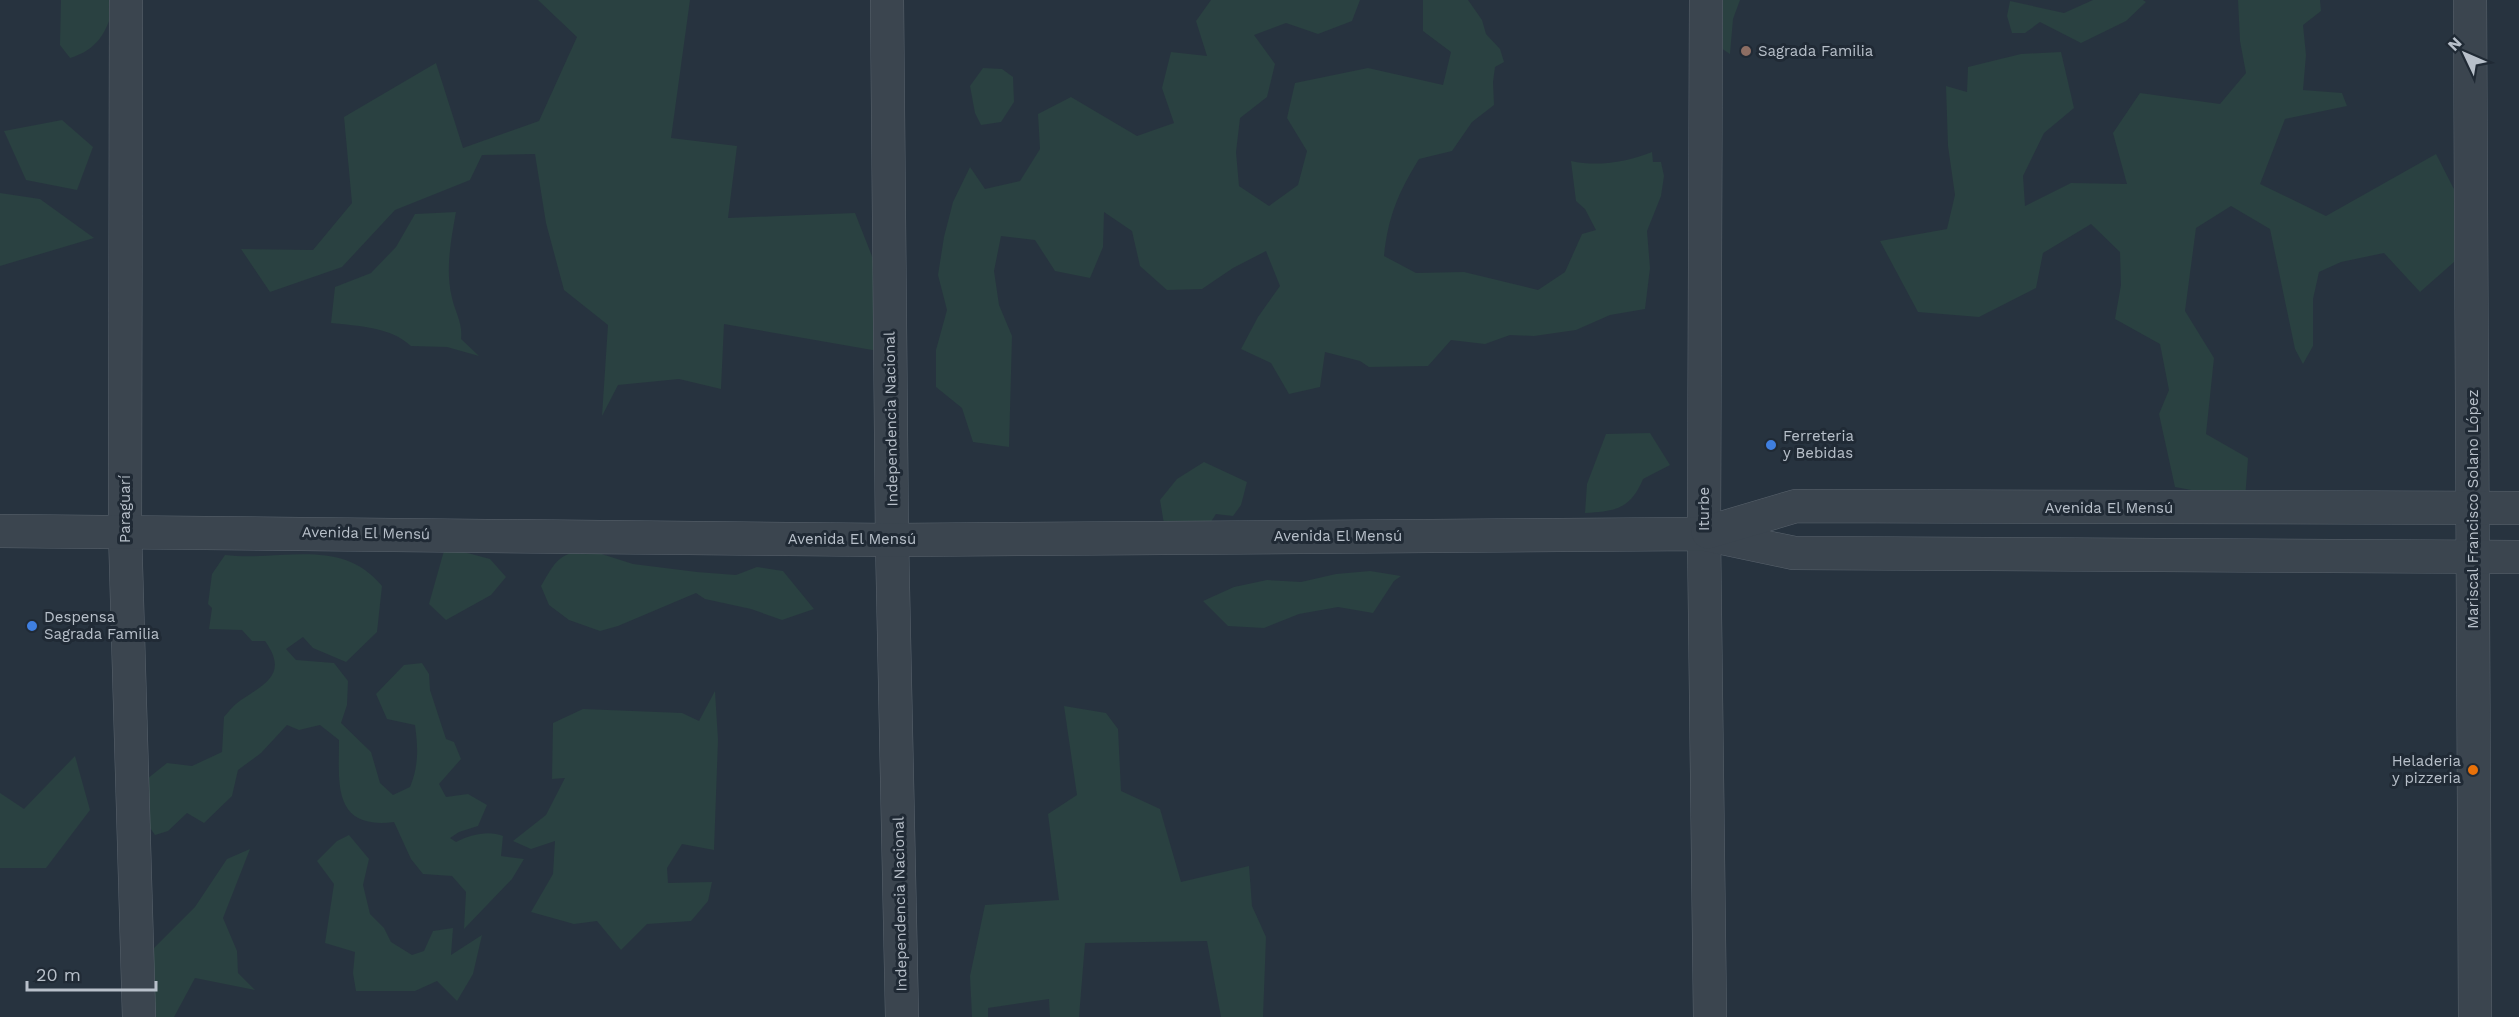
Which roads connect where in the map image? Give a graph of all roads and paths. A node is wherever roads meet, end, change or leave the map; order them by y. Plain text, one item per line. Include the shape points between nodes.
1 (126, 0) edge
2 (887, 0) edge
3 (1706, 0) edge
4 (2470, 0) edge
5 (2519, 508) edge
6 (2474, 509) junction
7 (0, 531) edge
8 (124, 531) junction
9 (1704, 534) junction
10 (892, 540) junction
11 (2519, 557) edge
12 (2471, 558) junction
13 (139, 1017) edge
14 (902, 1017) edge
15 (1710, 1017) edge
16 (2475, 1017) edge

1 - 8 street, Paraguarí
2 - 10 street, Independencia Nacional
3 - 9 street, Iturbe
4 - 6 street, Mariscal Francisco Solano López
5 - 6 street, Avenida El Mensú
6 - 9 street, Avenida El Mensú via 1796,506
6 - 12 street, Mariscal Francisco Solano López
7 - 8 street, Avenida El Mensú
8 - 10 street, Avenida El Mensú
8 - 13 street, Paraguarí
9 - 10 street, Avenida El Mensú
9 - 12 street, Avenida El Mensú via 1794,553
9 - 15 street, Iturbe
10 - 14 street, Independencia Nacional
11 - 12 street, Avenida El Mensú
12 - 16 street, Mariscal Francisco Solano López

